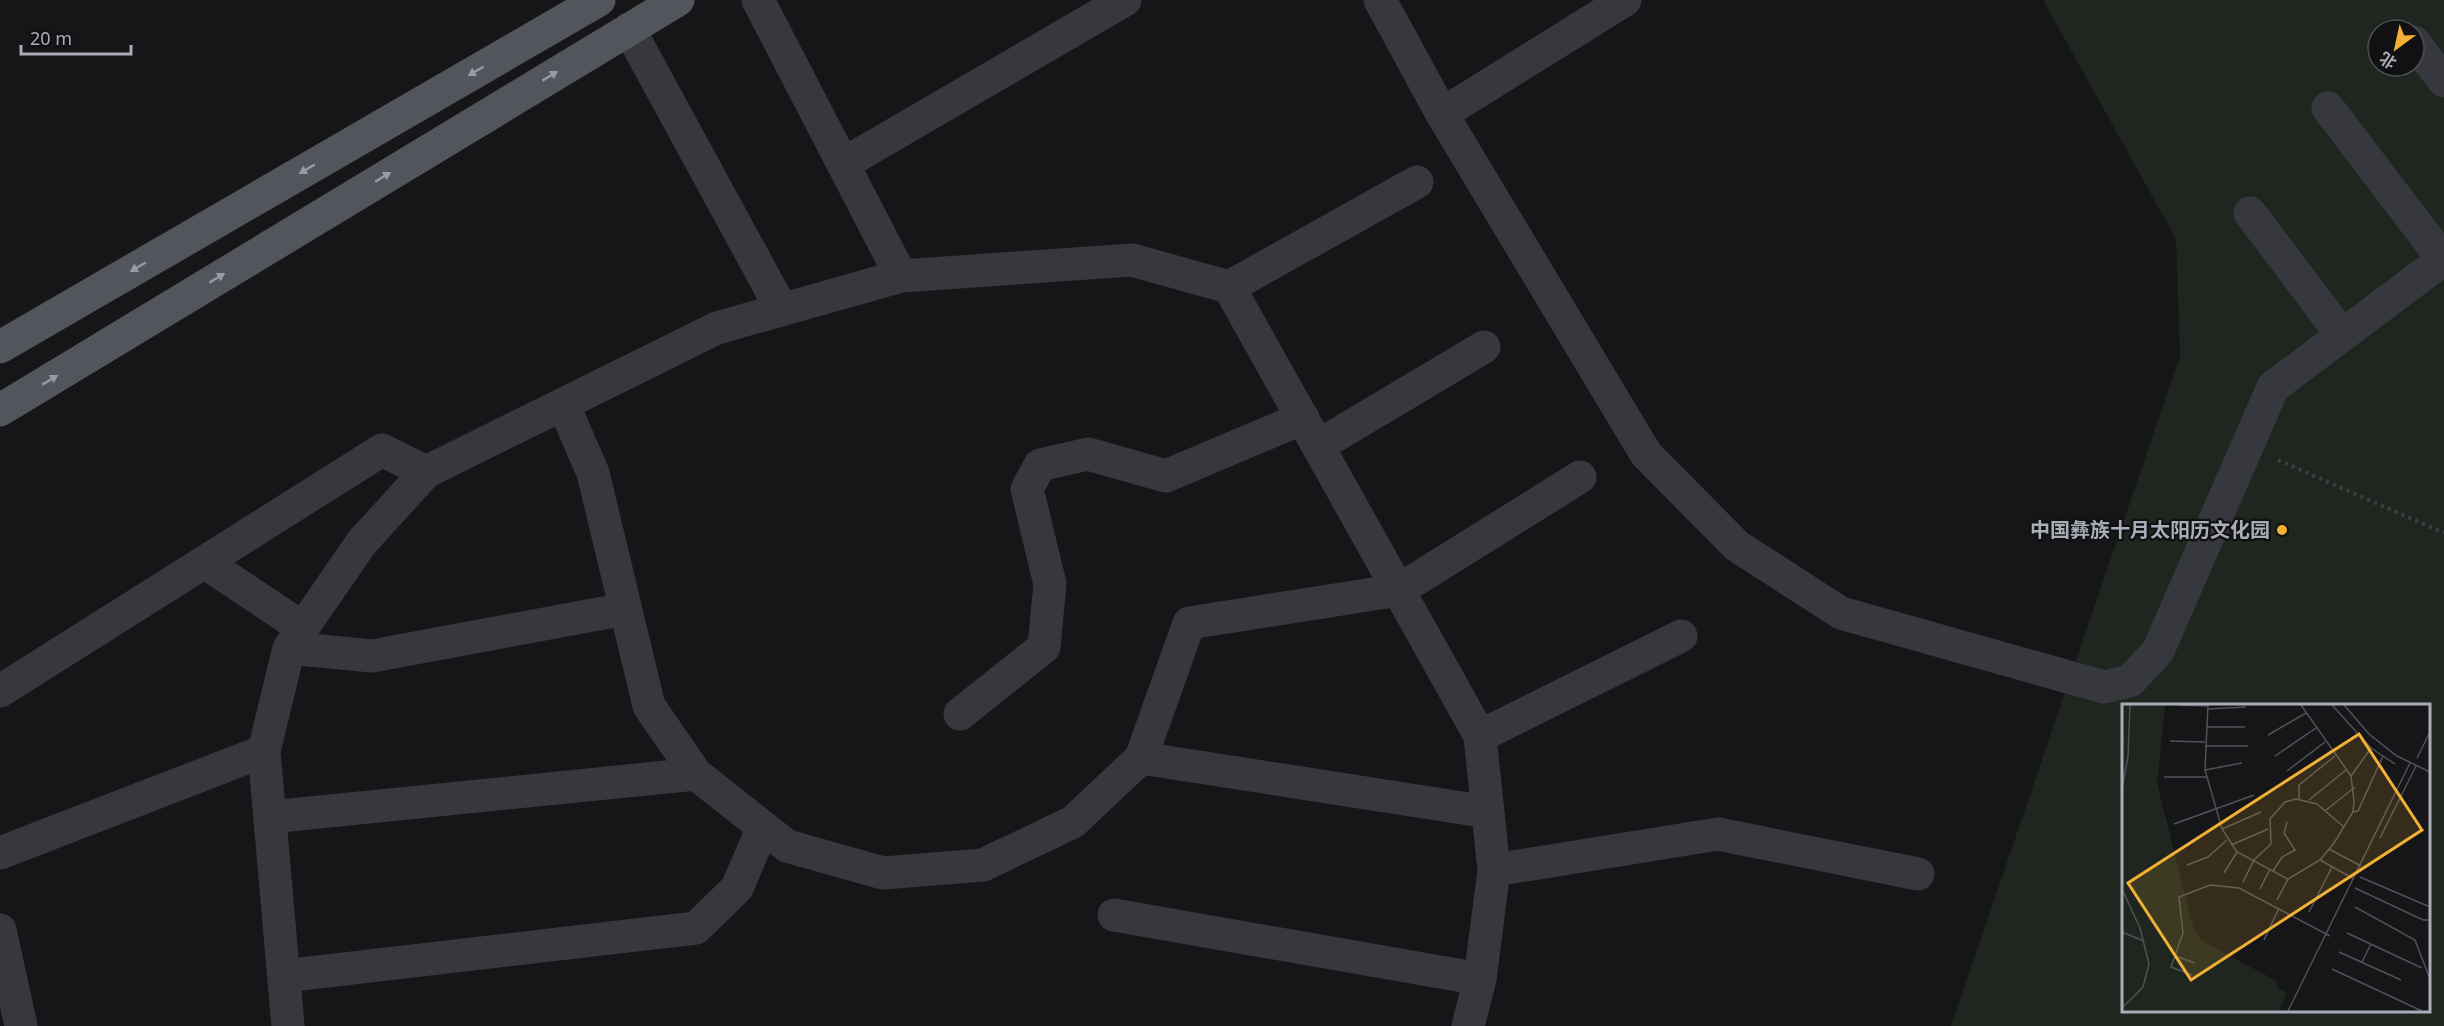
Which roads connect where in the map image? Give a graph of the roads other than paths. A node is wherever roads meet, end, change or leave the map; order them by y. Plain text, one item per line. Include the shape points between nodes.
1 (599, 0) edge
2 (678, 0) edge
3 (758, 0) edge
4 (1125, 0) edge
5 (1380, 0) edge
6 (1625, 0) edge
7 (629, 29) junction
8 (2426, 58) edge
9 (2444, 81) edge
10 (2328, 108) dead end
11 (1442, 114) junction
12 (843, 164) junction
13 (1417, 182) dead end
14 (2250, 213) dead end
15 (2444, 259) edge
16 (901, 276) junction
17 (1229, 287) junction
18 (782, 310) junction
19 (2342, 335) junction
20 (0, 347) edge
21 (1484, 347) dead end
22 (563, 404) junction
23 (0, 410) edge
24 (1310, 432) junction
25 (426, 472) junction
26 (1580, 477) dead end
27 (204, 562) junction
28 (1399, 590) junction
29 (625, 609) junction
30 (1681, 636) dead end
31 (296, 638) junction
32 (0, 691) edge
33 (960, 714) dead end
34 (1480, 736) junction
35 (264, 751) junction
36 (1141, 758) junction
37 (696, 774) junction
38 (1488, 812) junction
39 (270, 818) junction
40 (763, 827) junction
41 (0, 853) edge
42 (1494, 870) junction
43 (1918, 874) dead end
44 (1114, 915) dead end
45 (0, 930) edge
46 (284, 976) junction
47 (1480, 979) junction
48 (21, 1026) edge
49 (288, 1026) edge
50 (1468, 1026) edge

1 -> 20 main road
2 - 7 main road
3 - 12 street
4 - 12 street
5 - 11 street
6 - 11 street
7 - 18 street
23 -> 7 main road
8 - 9 street
10 - 15 street
11 - 19 street via 1646,454 1737,546 1840,613 2104,687 2130,681 2158,651 2273,387
12 - 16 street
13 - 17 street
14 - 19 street
15 - 19 street
16 - 17 street via 1132,260
16 - 18 street
17 - 24 street
18 - 22 street via 717,328
21 - 24 street
22 - 25 street
22 - 29 street via 593,473
24 - 28 street
24 - 33 street via 1166,476 1088,454 1040,465 1027,489 1050,584 1044,647
25 - 27 street via 382,450
25 - 31 street via 362,543
26 - 28 street
27 - 31 street
27 - 32 street
28 - 34 street
28 - 36 street via 1190,624
29 - 31 street via 372,656
29 - 37 street via 649,706
30 - 34 street
31 - 35 street
34 - 38 street
35 - 39 street
35 - 41 street
36 - 38 street
36 - 40 street via 1073,822 983,865 883,873 787,846
37 - 39 street
37 - 40 street
38 - 42 street
39 - 46 street
40 - 46 street via 738,888 696,928
42 - 43 street via 1718,834
42 - 47 street
44 - 47 street
45 - 48 street
46 - 49 street
47 - 50 street

